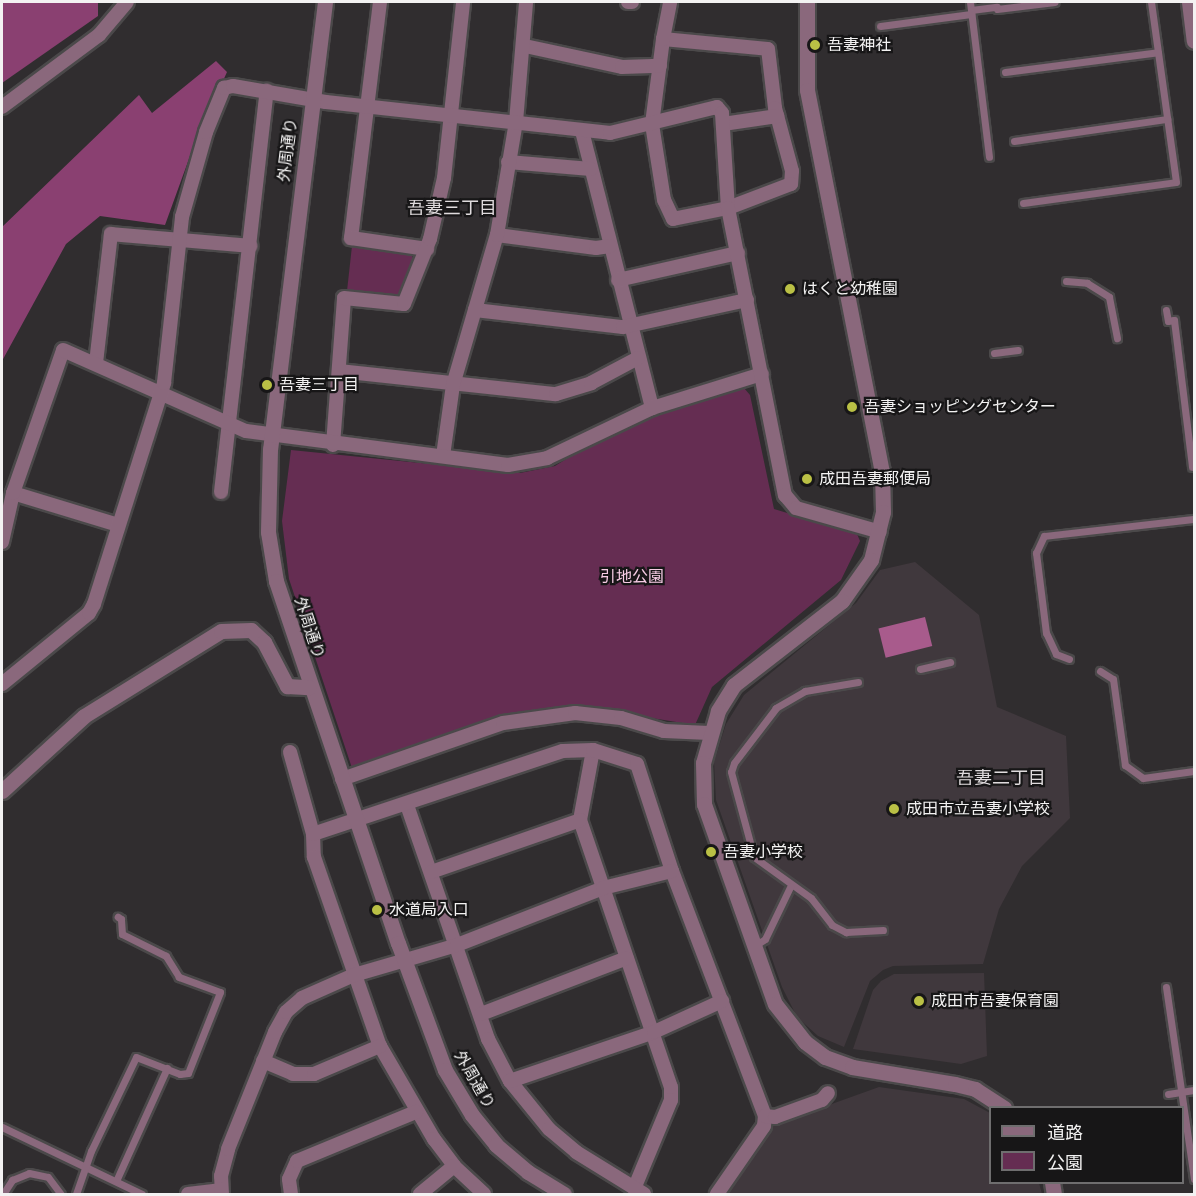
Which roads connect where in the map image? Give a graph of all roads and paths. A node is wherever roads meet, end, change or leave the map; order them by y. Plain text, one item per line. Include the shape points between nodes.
1 (127, 2) edge
2 (324, 2) edge
3 (380, 2) edge
4 (463, 2) edge
5 (526, 2) edge
6 (670, 2) edge
7 (807, 2) edge
8 (970, 2) edge
9 (1055, 2) edge
10 (1151, 2) edge
11 (1190, 2) edge
12 (971, 12) junction
13 (880, 26) dead end
14 (663, 39) junction
15 (1194, 41) edge
16 (525, 46) junction
17 (1158, 52) junction
18 (660, 66) junction
19 (1005, 72) dead end
20 (267, 91) junction
21 (312, 99) junction
22 (369, 104) junction
23 (2, 107) edge
24 (450, 114) junction
25 (777, 116) junction
26 (1167, 119) junction
27 (516, 122) junction
28 (652, 124) junction
29 (723, 124) junction
30 (582, 131) junction
31 (1014, 141) dead end
32 (989, 157) dead end
33 (508, 162) junction
34 (591, 169) junction
35 (1023, 203) dead end
36 (728, 208) junction
37 (496, 235) junction
38 (180, 239) junction
39 (250, 246) junction
40 (610, 246) junction
41 (427, 249) junction
42 (738, 253) junction
43 (618, 280) junction
44 (1066, 281) dead end
45 (747, 300) junction
46 (475, 310) junction
47 (1166, 310) dead end
48 (629, 326) junction
49 (1117, 338) dead end
50 (1018, 350) dead end
51 (994, 354) dead end
52 (638, 358) junction
53 (96, 363) junction
54 (339, 370) junction
55 (762, 374) junction
56 (453, 385) junction
57 (160, 394) junction
58 (652, 408) junction
59 (230, 424) junction
60 (272, 436) junction
61 (1192, 444) edge
62 (333, 445) junction
63 (443, 456) junction
64 (1192, 467) dead end
65 (221, 492) dead end
66 (13, 493) junction
67 (1194, 519) edge
68 (118, 525) junction
69 (880, 532) junction
70 (2, 542) edge
71 (1069, 659) dead end
72 (950, 662) dead end
73 (920, 669) dead end
74 (1100, 671) dead end
75 (858, 682) dead end
76 (2, 684) edge
77 (309, 687) junction
78 (709, 733) junction
79 (593, 750) junction
80 (290, 752) dead end
81 (1194, 771) edge
82 (342, 779) junction
83 (2, 791) edge
84 (407, 805) junction
85 (580, 820) junction
86 (356, 821) junction
87 (313, 834) junction
88 (672, 871) junction
89 (431, 872) junction
90 (790, 887) junction
91 (603, 888) junction
92 (118, 916) dead end
93 (883, 930) dead end
94 (457, 945) junction
95 (754, 946) junction
96 (627, 958) junction
97 (404, 961) junction
98 (354, 975) junction
99 (1166, 987) dead end
100 (722, 1000) junction
101 (481, 1014) junction
102 (654, 1032) junction
103 (380, 1046) junction
104 (263, 1061) junction
105 (167, 1068) junction
106 (510, 1082) junction
107 (1194, 1090) edge
108 (1181, 1092) junction
109 (828, 1093) dead end
110 (1168, 1094) dead end
111 (1002, 1106) edge
112 (1184, 1106) edge
113 (1184, 1109) edge
114 (416, 1112) junction
115 (765, 1116) junction
116 (2, 1127) edge
117 (1192, 1153) edge
118 (86, 1166) junction
119 (454, 1166) junction
120 (1194, 1179) edge
121 (116, 1181) junction
122 (221, 1192) edge
123 (639, 1192) edge
124 (3, 1194) edge
125 (61, 1194) edge
126 (76, 1194) edge
127 (142, 1194) edge
128 (189, 1194) edge
129 (291, 1194) edge
130 (420, 1194) edge
131 (484, 1194) edge
132 (564, 1194) edge
133 (717, 1194) edge

1 - 23 street via 99,35
2 - 21 street, 外周通り
3 - 22 street
4 - 24 street
5 - 16 street
6 - 14 street
7 - 69 street via 807,90 882,471 885,494
8 - 12 lane
9 - 12 lane
10 - 17 lane
11 - 15 street
12 - 13 lane
12 - 32 lane
14 - 18 street
14 - 25 street via 768,49
16 - 18 street via 622,67
16 - 27 street
17 - 19 lane
17 - 26 lane
18 - 28 street
20 - 21 street
20 - 38 street via 224,88 206,132 182,217
20 - 39 street
21 - 22 street
21 - 60 street, 外周通り
22 - 24 street
22 - 41 street via 351,238
24 - 27 street
24 - 41 street via 440,204
25 - 29 street
25 - 36 street via 791,184
26 - 31 lane
26 - 35 lane via 1176,182
27 - 30 street
27 - 33 street
28 - 29 street via 717,107
28 - 30 street via 610,133
28 - 36 street via 664,200 673,219
29 - 36 street
30 - 34 street
33 - 34 street
33 - 37 street
34 - 40 street
36 - 42 street
37 - 40 street via 596,248
37 - 46 street
38 - 39 street
38 - 53 street via 117,233 108,237
38 - 57 street via 168,364
39 - 59 street
40 - 43 street
41 - 54 street via 404,304 344,298
42 - 43 street
42 - 45 street
43 - 48 street
44 - 49 lane via 1087,283 1109,297
45 - 48 street
45 - 55 street
46 - 48 street
46 - 56 street
47 - 61 lane via 1168,321 1173,320
48 - 52 street
50 - 51 lane
52 - 56 street via 572,391 556,394
52 - 58 street
53 - 57 street
53 - 66 street via 63,350 58,357
54 - 56 street
54 - 62 street
55 - 58 street
55 - 69 street via 787,501 796,508
56 - 63 street
57 - 59 street
57 - 68 street
58 - 63 street via 528,464
59 - 60 street
59 - 65 street
60 - 62 street
60 - 77 street, 外周通り via 267,505 271,555 282,608
61 - 64 lane
62 - 63 street
66 - 68 street
66 - 70 street
67 - 71 lane via 1044,536 1036,553 1046,633 1056,654
68 - 76 street via 89,613
69 - 78 street via 871,560 842,601 734,685
72 - 73 lane
74 - 81 lane via 1113,679 1125,765 1143,778
75 - 90 lane via 805,691 776,708 734,763 732,772 748,847 754,857
77 - 82 street, 外周通り
77 - 83 street via 287,686 264,642 251,630 221,631 84,716
78 - 82 street via 664,731 621,718 575,713 503,723
78 - 95 street via 703,764 704,804
79 - 84 street via 563,751
79 - 85 street
79 - 88 street via 637,764
80 - 87 street
82 - 86 street, 外周通り
84 - 86 street
84 - 89 street
85 - 89 street
85 - 91 street
86 - 87 street
86 - 97 street, 外周通り
87 - 98 street via 314,857
88 - 91 street
88 - 100 street
89 - 94 street
90 - 93 lane via 811,898 832,925 846,932
90 - 95 lane via 765,939
91 - 94 street
91 - 96 street
92 - 105 lane via 122,919 122,934 166,956 179,977 220,992 192,1070 180,1074
94 - 97 street
94 - 101 street
95 - 111 street via 775,1004 790,1026 825,1057 875,1073 975,1089
96 - 101 street
96 - 102 street
97 - 98 street
97 - 132 street, 外周通り via 445,1070 472,1115 509,1157
98 - 103 street
98 - 104 street via 293,1004 278,1026
99 - 108 lane
100 - 102 street
100 - 115 street
101 - 106 street via 488,1039
102 - 106 street
102 - 123 street via 671,1087 671,1100
103 - 104 street via 314,1074 293,1074
103 - 114 street
104 - 122 street via 228,1149
105 - 118 lane via 136,1057
105 - 121 lane
106 - 123 street via 549,1129 576,1152
107 - 108 lane
108 - 110 lane
108 - 112 lane
109 - 115 street via 822,1100 774,1117
113 - 117 lane
114 - 119 street
114 - 129 street via 297,1161 289,1179
115 - 133 street via 764,1126
116 - 118 lane
117 - 120 lane
118 - 121 lane
118 - 126 lane
119 - 130 street
119 - 131 street
121 - 127 lane
122 - 128 street
124 - 125 lane via 12,1180 29,1173 48,1177

